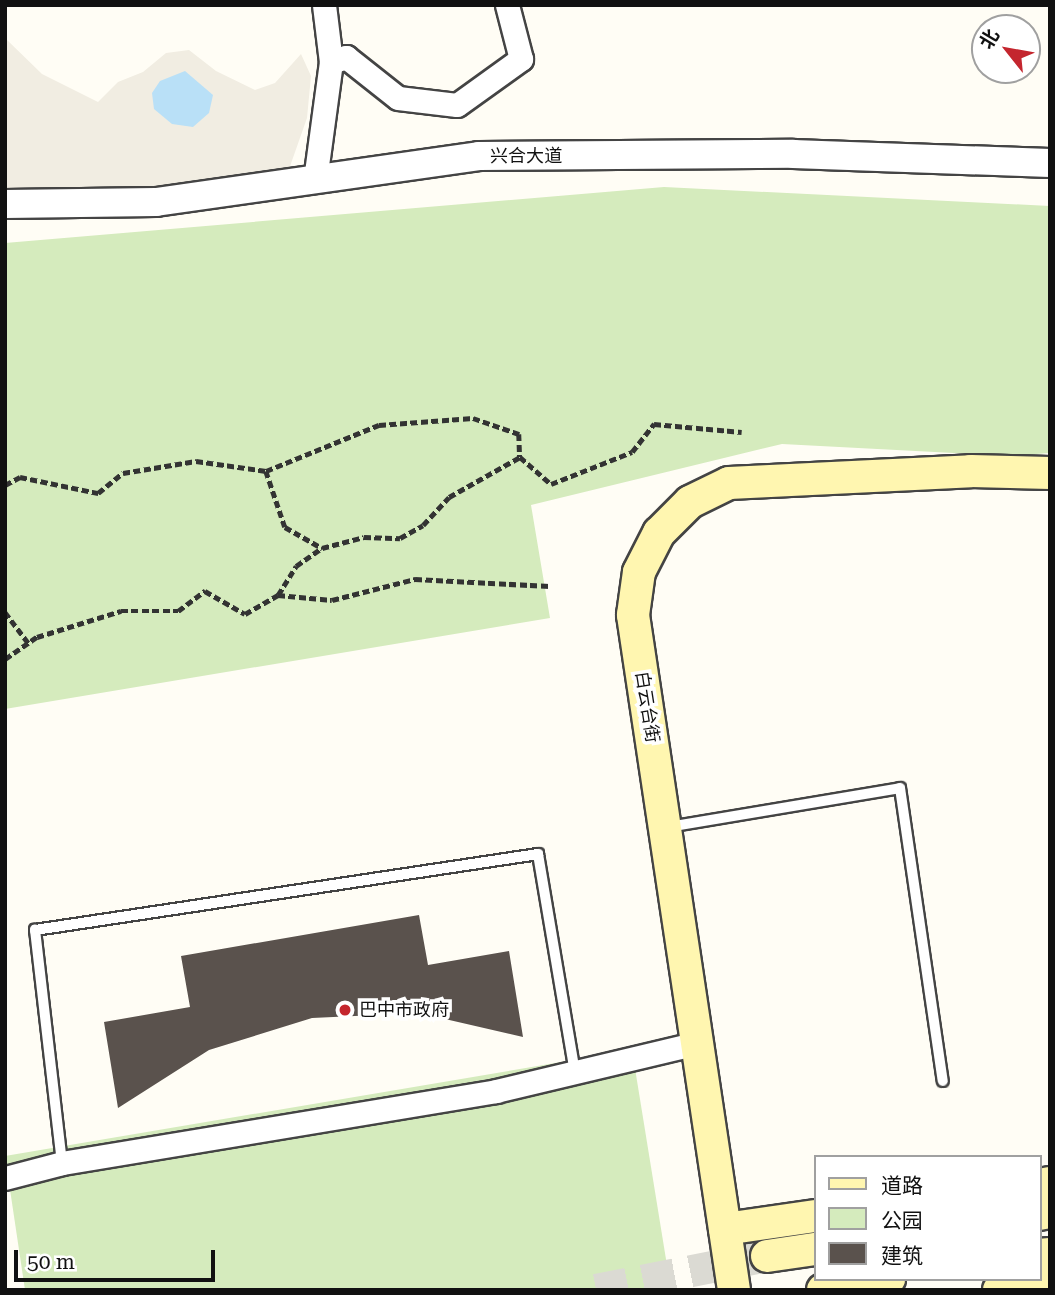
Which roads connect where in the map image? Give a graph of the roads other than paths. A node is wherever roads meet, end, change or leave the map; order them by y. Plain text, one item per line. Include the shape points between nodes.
1 (508, 5) edge
2 (328, 9) edge
3 (331, 62) junction
4 (1050, 163) edge
5 (315, 180) junction
6 (5, 204) edge
7 (1050, 472) edge
8 (665, 828) junction
9 (697, 1043) junction
10 (575, 1072) junction
11 (943, 1081) dead end
12 (62, 1163) junction
13 (5, 1178) edge
14 (814, 1216) edge
15 (725, 1229) junction
16 (814, 1249) edge
17 (766, 1256) tunnel mouth
18 (877, 1281) edge
19 (1050, 1282) edge
20 (734, 1290) edge
21 (822, 1290) edge
22 (999, 1290) edge

1 - 3 street via 521,59 457,105 398,98 346,57
2 - 3 street
3 - 5 street
4 - 5 street, 兴合大道 via 793,155 479,156
5 - 6 street, 兴合大道 via 156,202
7 - 8 main road, 白云台街 via 971,471 729,483 690,502 659,533 644,562 633,615
8 - 9 main road, 白云台街
8 - 11 lane via 900,788
9 - 10 street
9 - 15 main road, 白云台街
10 - 12 street via 496,1091
10 - 12 lane via 538,854 34,930
12 - 13 street
14 - 15 main road
15 - 20 main road, 白云台街
16 - 17 main road
18 - 21 main road
19 - 22 main road

